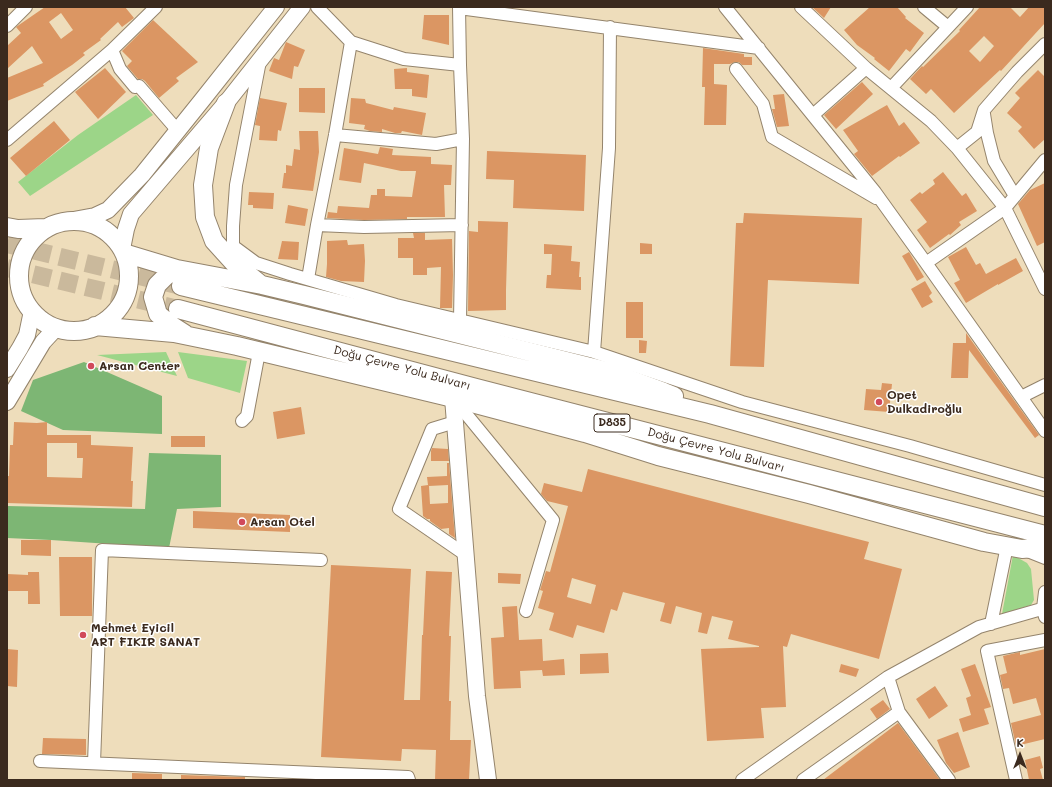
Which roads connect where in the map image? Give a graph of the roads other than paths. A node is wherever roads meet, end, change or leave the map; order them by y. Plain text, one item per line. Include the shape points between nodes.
1 (26, 7) edge
2 (156, 7) edge
3 (275, 7) edge
4 (302, 7) edge
5 (317, 7) edge
6 (459, 7) edge
7 (726, 7) edge
8 (801, 7) edge
9 (924, 7) edge
10 (967, 7) edge
11 (7, 26) edge
12 (610, 27) junction
13 (948, 27) junction
14 (351, 42) junction
15 (1045, 44) edge
16 (759, 48) junction
17 (112, 50) junction
18 (261, 59) junction
19 (460, 65) junction
20 (866, 68) junction
21 (736, 69) dead end
22 (891, 88) junction
23 (226, 103) junction
24 (984, 110) junction
25 (813, 115) junction
26 (178, 131) junction
27 (335, 135) junction
28 (463, 139) junction
29 (7, 140) edge
30 (957, 148) junction
31 (1045, 160) edge
32 (1015, 196) junction
33 (881, 201) junction
34 (1005, 208) junction
35 (68, 221) junction
36 (317, 225) junction
37 (462, 226) junction
38 (7, 227) edge
39 (45, 228) junction
40 (123, 251) junction
41 (926, 263) junction
42 (179, 278) junction
43 (308, 279) junction
44 (262, 286) junction
45 (1045, 289) edge
46 (7, 294) edge
47 (28, 305) junction
48 (178, 309) tunnel mouth
49 (460, 320) junction
50 (95, 326) junction
51 (56, 328) junction
52 (187, 335) junction
53 (259, 352) junction
54 (594, 352) junction
55 (7, 369) edge
56 (610, 372) junction
57 (1045, 385) edge
58 (1021, 397) junction
59 (453, 398) junction
60 (7, 402) edge
61 (742, 402) junction
62 (710, 414) junction
63 (242, 421) dead end
64 (455, 422) junction
65 (1045, 431) edge
66 (1045, 485) edge
67 (1045, 507) edge
68 (1045, 535) edge
69 (1045, 543) edge
70 (1014, 547) junction
71 (466, 555) junction
72 (1045, 558) edge
73 (321, 560) dead end
74 (1045, 592) edge
75 (526, 611) dead end
76 (1044, 611) edge
77 (991, 624) junction
78 (1045, 640) edge
79 (888, 677) junction
80 (899, 712) junction
81 (40, 761) dead end
82 (94, 763) junction
83 (409, 780) edge
84 (488, 780) edge
85 (742, 780) edge
86 (803, 780) edge
87 (949, 780) edge
88 (1016, 780) edge

1 - 11 street
2 - 17 street
3 - 26 main road
4 - 18 main road
5 - 14 street
6 - 12 street
6 - 19 street
7 - 16 street
8 - 20 street
9 - 13 street
10 - 13 street
12 - 16 street
12 - 54 street via 609,148
13 - 22 street
14 - 19 street via 404,59
14 - 27 street
15 - 24 street
16 - 25 street
17 - 26 street via 120,68 130,81 135,87 139,86
17 - 29 street
18 - 23 main road
18 - 43 street via 236,185 233,246 256,262
19 - 28 street
20 - 22 street
20 - 25 street
21 - 33 street via 763,104 772,137
22 - 30 street via 932,121
23 - 40 main road via 131,214
23 - 44 highway via 209,148 203,185 205,217 214,241 233,262
24 - 30 street via 977,132
24 - 32 street via 994,161
25 - 33 street
26 - 35 main road via 142,175 108,210 94,216
27 - 28 street via 436,144
27 - 36 street
28 - 37 street
30 - 34 street
31 - 32 street
32 - 34 street
33 - 41 street
34 - 41 street
34 - 45 street
35 - 39 highway
35 - 40 highway via 84,221 100,227 113,236
36 - 37 street
36 - 43 street
37 - 49 street
38 - 39 highway
39 - 47 highway via 24,252 19,268 19,284
40 - 42 highway
40 - 50 highway via 128,264 126,294 119,308
41 - 58 street
42 - 44 highway
42 - 52 highway via 166,276 157,285 153,297 158,314
42 - 62 highway
43 - 49 street via 396,305
44 - 56 highway
46 - 47 highway
47 - 51 highway via 43,321
47 - 55 main road via 27,335
48 - 68 highway, Doğu Çevre Yolu Bulvarı / D835
49 - 54 street
50 - 51 highway via 82,330
50 - 52 highway
51 - 60 main road via 43,342
52 - 53 highway
53 - 59 highway
53 - 63 street via 247,416
54 - 61 street
56 - 61 street
56 - 62 highway via 664,392
57 - 58 street
58 - 65 street
59 - 64 main road
59 - 70 highway via 585,433 658,456 984,542
59 - 75 street via 553,520
61 - 66 street
62 - 67 highway
64 - 71 main road
64 - 71 street via 432,429 399,509
69 - 70 highway via 1035,548
70 - 72 street
70 - 77 street
71 - 84 main road via 477,696
73 - 82 street via 102,550
74 - 76 street
76 - 77 street
77 - 79 street
78 - 88 street via 987,651
79 - 80 street
79 - 85 street
80 - 86 street
80 - 87 street
81 - 82 street
82 - 83 street via 408,777

